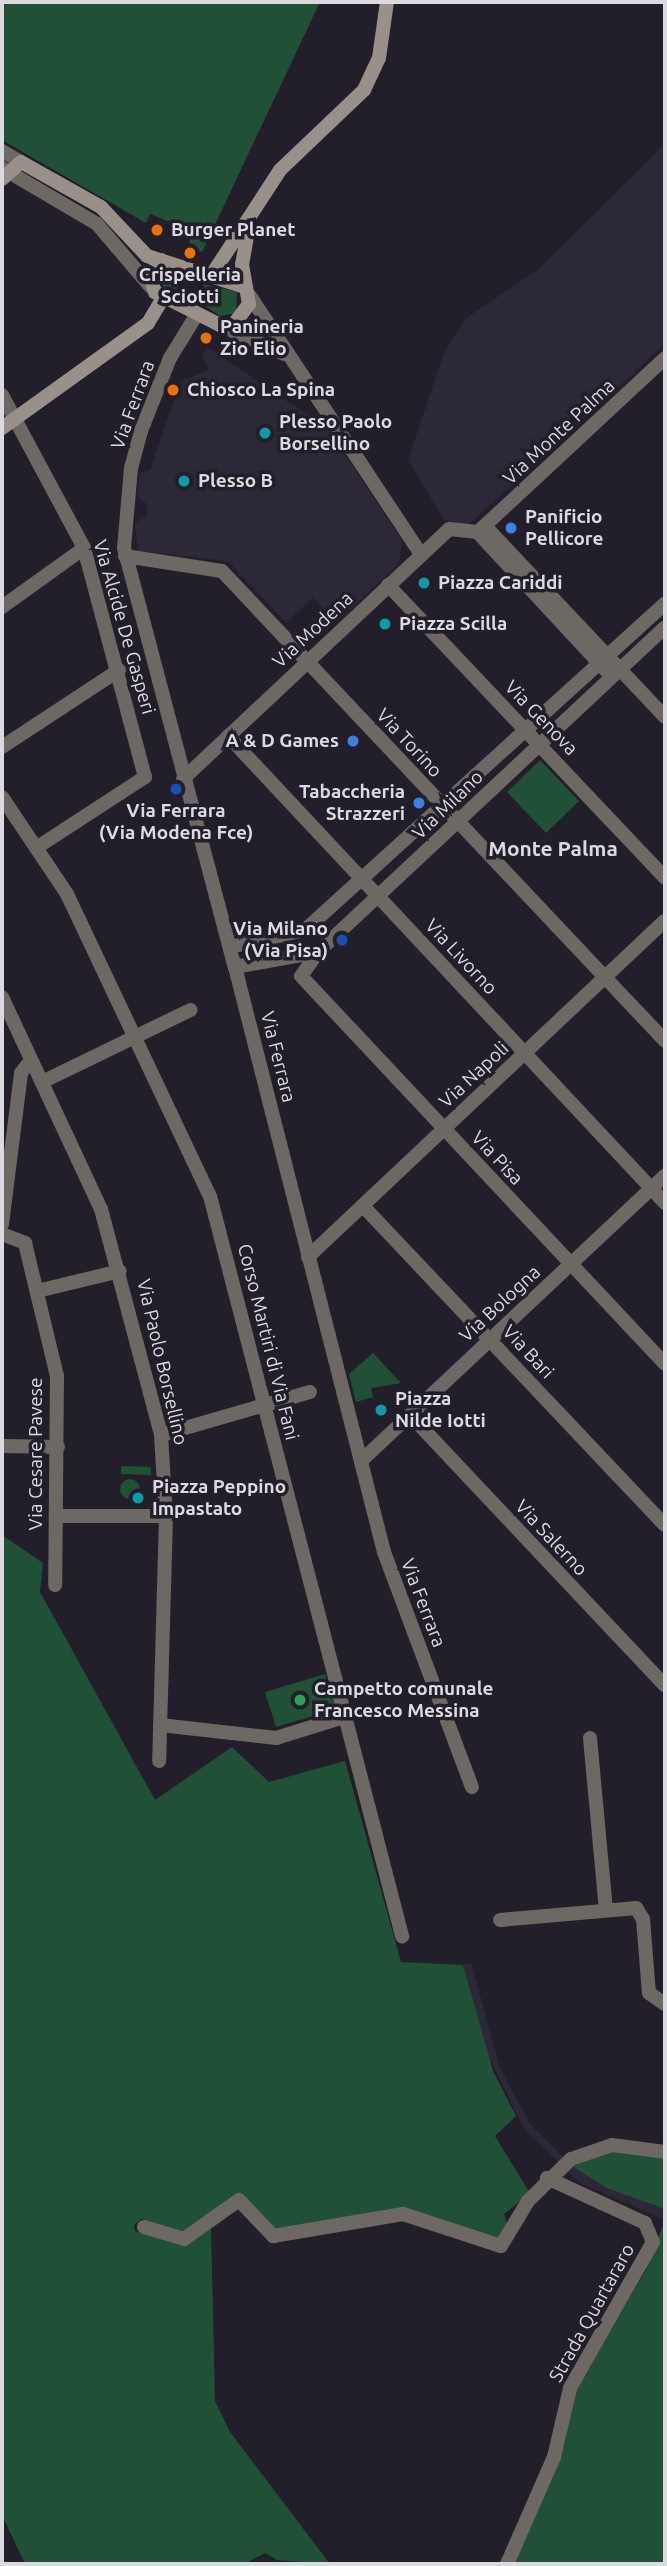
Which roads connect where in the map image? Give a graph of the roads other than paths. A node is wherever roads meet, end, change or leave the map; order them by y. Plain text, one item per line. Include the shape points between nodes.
1 (387, 2) edge
2 (2, 151) edge
3 (21, 162) junction
4 (4, 173) edge
5 (254, 215) junction
6 (162, 260) junction
7 (211, 276) junction
8 (150, 286) junction
9 (248, 291) junction
10 (163, 298) junction
11 (197, 314) junction
12 (222, 326) junction
13 (665, 358) edge
14 (291, 360) junction
15 (2, 395) edge
16 (8, 423) edge
17 (482, 529) junction
18 (84, 548) junction
19 (421, 554) junction
20 (125, 556) junction
21 (388, 585) junction
22 (549, 601) junction
23 (661, 605) edge
24 (2, 607) edge
25 (665, 627) edge
26 (601, 656) junction
27 (306, 662) junction
28 (119, 670) junction
29 (615, 672) junction
30 (665, 718) edge
31 (523, 727) junction
32 (228, 736) junction
33 (539, 744) junction
34 (2, 747) edge
35 (183, 779) junction
36 (2, 797) edge
37 (440, 803) junction
38 (458, 822) junction
39 (36, 848) junction
40 (361, 878) junction
41 (665, 878) edge
42 (378, 897) junction
43 (665, 921) edge
44 (230, 947) junction
45 (318, 952) junction
46 (235, 967) junction
47 (302, 976) joint
48 (605, 978) junction
49 (2, 997) edge
50 (190, 1010) dead end
51 (132, 1038) junction
52 (665, 1041) edge
53 (525, 1053) junction
54 (32, 1060) junction
55 (42, 1082) junction
56 (444, 1129) junction
57 (665, 1176) edge
58 (4, 1184) edge
59 (652, 1189) junction
60 (665, 1203) edge
61 (363, 1206) junction
62 (2, 1224) edge
63 (2, 1234) edge
64 (308, 1257) junction
65 (571, 1264) junction
66 (120, 1271) junction
67 (37, 1291) junction
68 (490, 1340) junction
69 (665, 1364) edge
70 (310, 1392) dead end
71 (265, 1405) junction
72 (410, 1415) junction
73 (161, 1435) junction
74 (2, 1446) edge
75 (58, 1447) junction
76 (361, 1461) junction
77 (56, 1516) junction
78 (166, 1516) junction
79 (665, 1525) edge
80 (55, 1585) dead end
81 (665, 1686) edge
82 (344, 1717) junction
83 (160, 1725) junction
84 (590, 1738) dead end
85 (159, 1761) dead end
86 (472, 1787) dead end
87 (606, 1909) junction
88 (500, 1920) dead end
89 (402, 1936) dead end
90 (665, 2004) edge
91 (665, 2152) edge
92 (547, 2178) junction
93 (144, 2227) dead end
94 (507, 2564) edge

1 - 5 main road via 379,58 364,90 291,157
2 - 3 street
3 - 4 main road
3 - 6 main road via 101,207 147,256
4 - 8 street via 97,224
5 - 7 main road
5 - 9 main road via 243,251
6 - 7 main road
6 - 8 main road
7 - 9 main road
8 - 10 main road
9 - 12 main road via 242,319
9 - 14 street
10 - 11 main road
10 - 16 main road via 153,314
11 - 12 main road
11 - 20 street, Via Ferrara via 134,455
12 - 14 street via 269,344
13 - 17 street, Via Monte Palma
14 - 19 street
15 - 16 street, Via Alcide De Gasperi
16 - 18 street, Via Alcide De Gasperi
17 - 19 street, Via Modena via 449,530
17 - 22 street
18 - 24 street
18 - 28 street, Via Alcide De Gasperi
19 - 21 street, Via Modena
20 - 27 street, Via Torino via 222,571
20 - 35 street, Via Ferrara
21 - 27 street, Via Modena
21 - 31 street, Via Genova
22 - 26 street
22 - 26 street via 579,625
23 - 26 street, Via Milano
25 - 29 street, Via Milano
26 - 29 street
26 - 31 street, Via Milano
27 - 32 street, Via Modena
27 - 37 street, Via Torino
28 - 34 street
28 - 39 street, Via Alcide De Gasperi via 145,777
29 - 30 street
29 - 33 street, Via Milano
31 - 33 street, Via Genova
31 - 37 street, Via Milano
32 - 35 street, Via Modena
32 - 40 street, Via Livorno
33 - 38 street, Via Milano
33 - 41 street, Via Genova
35 - 44 street, Via Ferrara
36 - 39 street, Corso Martiri di Via Fani
37 - 38 street, Via Torino
37 - 40 street, Via Milano
38 - 42 street, Via Milano
38 - 48 street, Via Torino
39 - 51 street, Corso Martiri di Via Fani via 67,894
40 - 42 street, Via Livorno
40 - 44 street, Via Milano via 305,930
42 - 45 street, Via Milano
42 - 53 street, Via Livorno
43 - 48 street, Via Napoli
44 - 46 street, Via Ferrara
45 - 46 street
45 - 47 street, Via Milano
46 - 64 street, Via Ferrara
47 - 56 street, Via Pisa
48 - 52 street, Via Torino
48 - 53 street, Via Napoli
49 - 54 street, Via Paolo Borsellino
50 - 51 street
51 - 55 street
51 - 71 street, Corso Martiri di Via Fani via 210,1196
53 - 56 street, Via Napoli
53 - 59 street, Via Livorno
54 - 55 street, Via Paolo Borsellino
54 - 58 street via 21,1073
55 - 66 street, Via Paolo Borsellino via 101,1209
56 - 61 street, Via Napoli
56 - 65 street, Via Pisa
57 - 59 street, Via Bologna
58 - 62 street
59 - 60 street, Via Livorno
59 - 65 street, Via Bologna
61 - 64 street, Via Napoli
61 - 68 street, Via Bari
63 - 67 street, Via Cesare Pavese via 25,1243
64 - 76 street, Via Ferrara
65 - 68 street, Via Bologna
65 - 69 street, Via Pisa
66 - 67 street
66 - 73 street, Via Paolo Borsellino
67 - 75 street, Via Cesare Pavese via 57,1376
68 - 72 street, Via Bologna
68 - 79 street, Via Bari
70 - 71 street
71 - 73 street
71 - 82 street, Corso Martiri di Via Fani
72 - 76 street, Via Bologna
72 - 81 street, Via Salerno
73 - 78 street, Via Paolo Borsellino
74 - 75 street
75 - 77 street, Via Cesare Pavese
76 - 86 street, Via Ferrara via 384,1552
77 - 78 street
77 - 80 street, Via Cesare Pavese
78 - 83 street, Via Paolo Borsellino
82 - 83 street via 276,1738
82 - 89 street, Corso Martiri di Via Fani
83 - 85 street, Via Paolo Borsellino
84 - 87 street
87 - 88 street
87 - 90 street via 627,1907 640,1914 649,1993
91 - 92 street via 607,2145 571,2159
92 - 93 street via 501,2246 403,2214 273,2236 239,2200 184,2239
92 - 94 street, Strada Quartararo via 645,2223 653,2242 570,2388 554,2457

